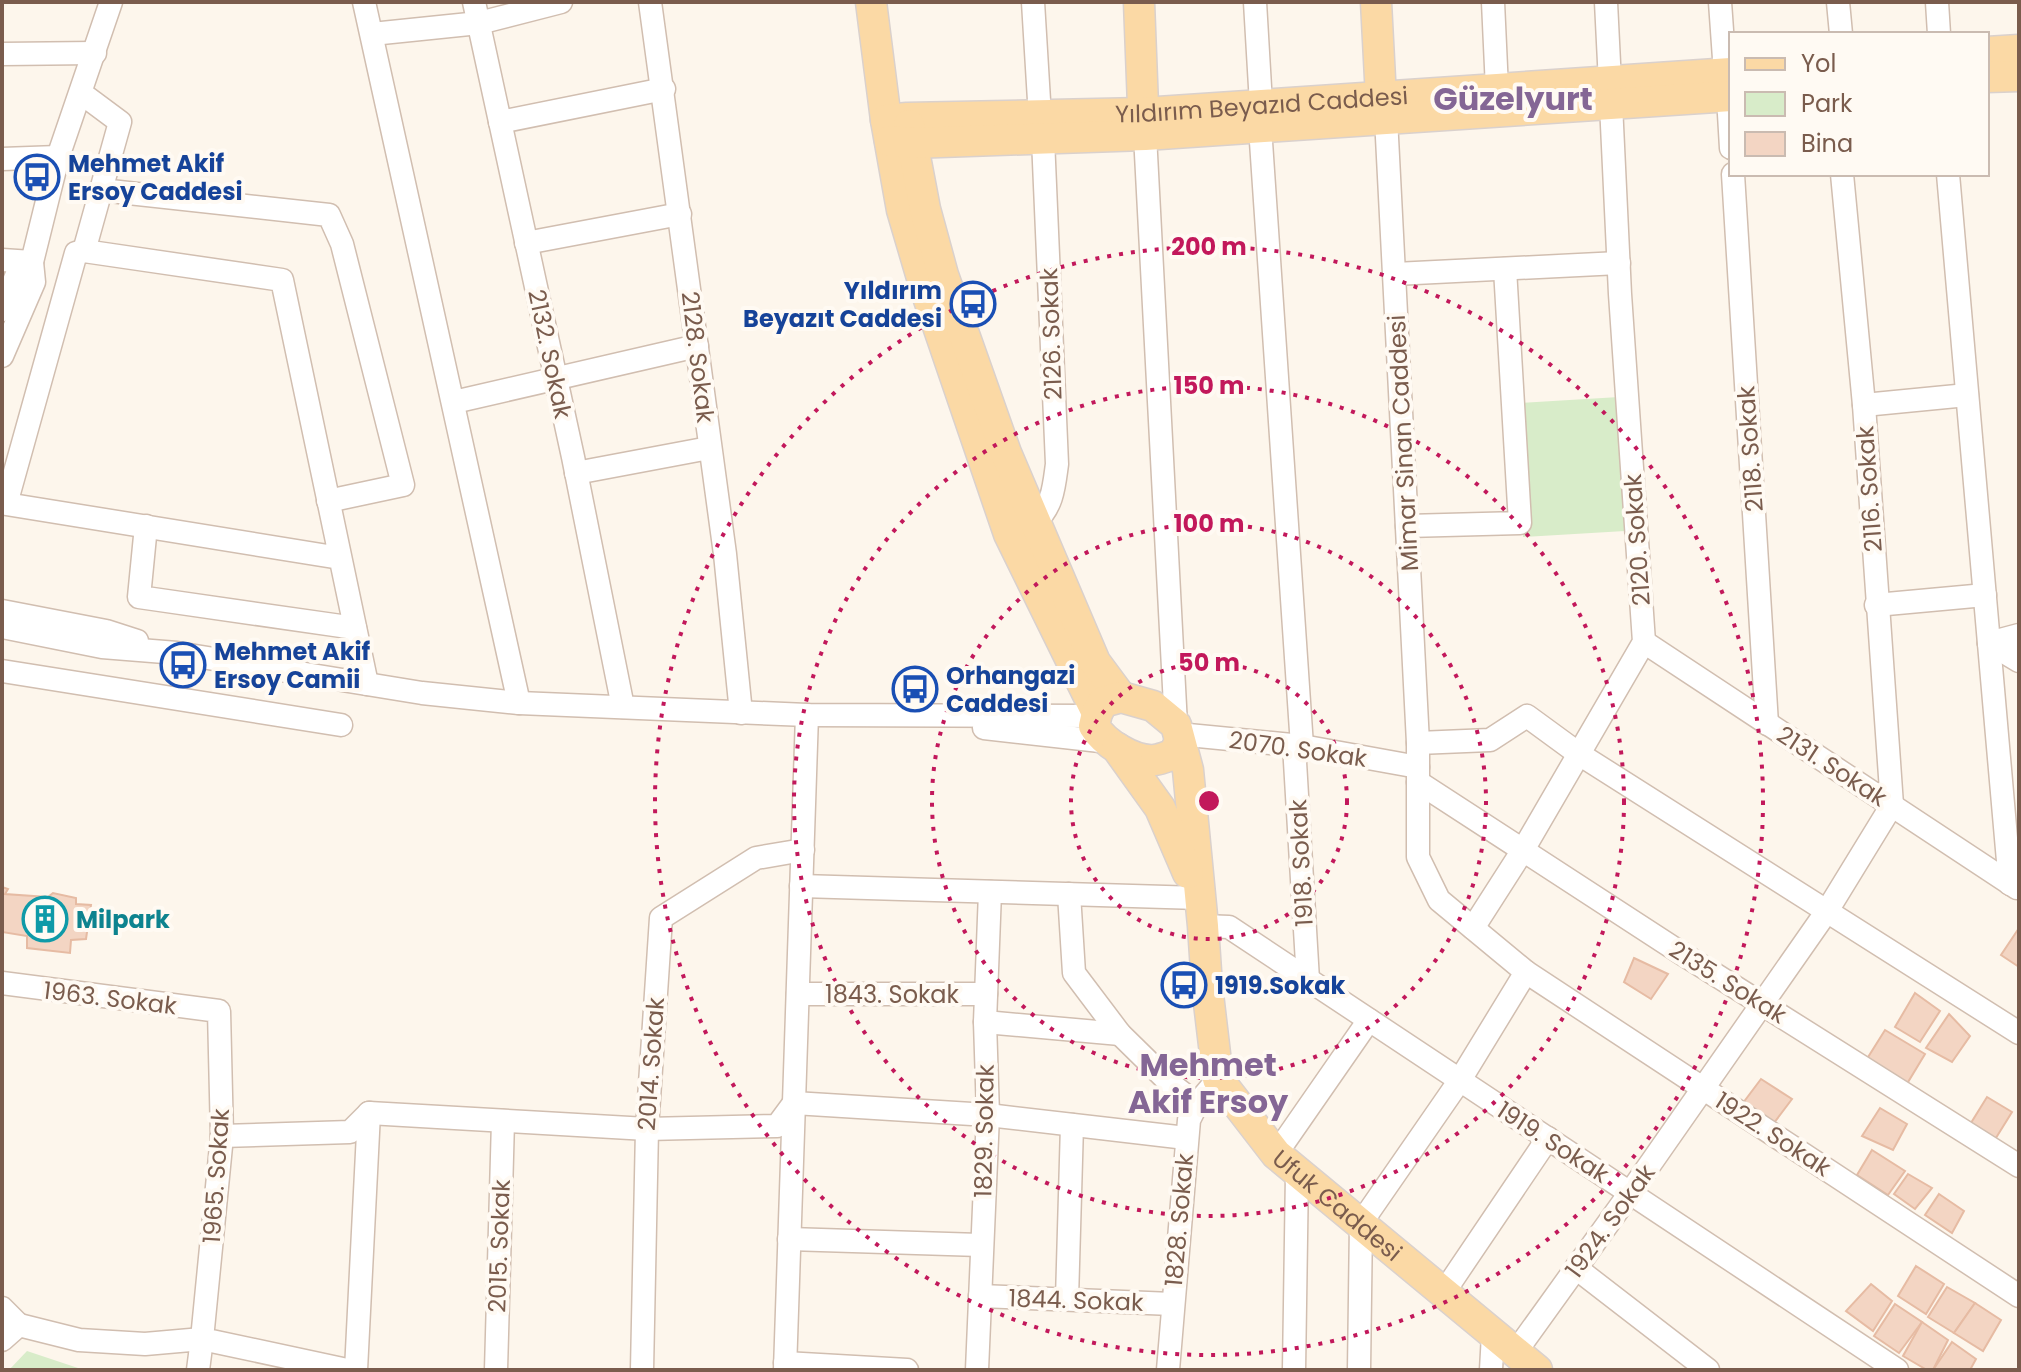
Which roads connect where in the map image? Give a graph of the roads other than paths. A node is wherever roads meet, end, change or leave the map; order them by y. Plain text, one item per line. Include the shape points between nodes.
1 (111, 2) edge
2 (364, 2) edge
3 (561, 2) edge
4 (650, 2) edge
5 (871, 2) edge
6 (889, 2) edge
7 (1033, 2) edge
8 (1139, 2) edge
9 (1255, 2) edge
10 (1376, 2) edge
11 (1493, 2) edge
12 (1606, 2) edge
13 (1720, 2) edge
14 (1838, 2) edge
15 (1937, 2) edge
16 (476, 12) edge
17 (1841, 32) edge
18 (1939, 32) edge
19 (372, 34) junction
20 (2019, 50) edge
21 (1989, 52) edge
22 (95, 53) junction
23 (2, 54) edge
24 (2019, 76) edge
25 (1989, 77) edge
26 (1729, 85) edge
27 (664, 89) junction
28 (1497, 89) junction
29 (81, 93) junction
30 (1611, 94) junction
31 (1383, 108) junction
32 (1261, 116) junction
33 (500, 122) junction
34 (1144, 124) junction
35 (1041, 128) junction
36 (899, 131) junction
37 (58, 157) junction
38 (2, 159) edge
39 (1733, 176) edge
40 (1842, 176) edge
41 (1948, 176) edge
42 (101, 190) junction
43 (680, 214) junction
44 (526, 243) junction
45 (84, 251) junction
46 (2, 260) edge
47 (32, 262) junction
48 (1619, 263) junction
49 (1505, 269) junction
50 (1395, 274) junction
51 (2, 310) edge
52 (697, 346) junction
53 (2, 356) edge
54 (555, 376) junction
55 (1967, 395) junction
56 (454, 402) junction
57 (1864, 405) junction
58 (709, 448) junction
59 (576, 473) junction
60 (328, 501) junction
61 (1035, 522) junction
62 (146, 526) junction
63 (1407, 526) junction
64 (340, 558) junction
65 (1985, 595) junction
66 (1876, 605) junction
67 (2, 611) edge
68 (2, 627) edge
69 (355, 628) junction
70 (2019, 635) edge
71 (1644, 642) junction
72 (1989, 643) junction
73 (177, 653) junction
74 (2019, 661) edge
75 (2, 671) edge
76 (367, 684) junction
77 (519, 703) junction
78 (623, 707) junction
79 (741, 713) junction
80 (807, 715) junction
81 (1108, 723) junction
82 (1767, 724) junction
83 (341, 725) dead end
84 (1178, 734) junction
85 (1418, 743) junction
86 (1298, 746) junction
87 (1579, 754) junction
88 (1418, 775) junction
89 (1892, 805) junction
90 (803, 850) junction
91 (1523, 850) junction
92 (801, 886) junction
93 (2015, 887) edge
94 (990, 892) junction
95 (1069, 894) junction
96 (1827, 911) junction
97 (1201, 912) junction
98 (1473, 928) junction
99 (1526, 972) junction
100 (1308, 980) junction
101 (2, 983) edge
102 (798, 994) junction
103 (986, 994) junction
104 (1762, 1004) junction
105 (219, 1011) joint
106 (1369, 1020) junction
107 (985, 1022) junction
108 (2019, 1033) edge
109 (1120, 1034) junction
110 (1218, 1079) junction
111 (1460, 1080) junction
112 (1703, 1088) junction
113 (794, 1103) junction
114 (1197, 1104) junction
115 (369, 1113) junction
116 (988, 1115) junction
117 (503, 1121) junction
118 (1072, 1125) junction
119 (647, 1129) junction
120 (222, 1136) junction
121 (1186, 1138) junction
122 (1548, 1138) junction
123 (1287, 1163) junction
124 (2019, 1166) edge
125 (1630, 1193) junction
126 (1361, 1223) junction
127 (789, 1239) junction
128 (980, 1245) junction
129 (1576, 1268) junction
130 (1444, 1292) junction
131 (980, 1296) junction
132 (2019, 1296) edge
133 (1067, 1299) junction
134 (1172, 1304) junction
135 (2, 1308) edge
136 (10, 1332) edge
137 (202, 1339) junction
138 (1509, 1357) edge
139 (287, 1364) edge
140 (785, 1367) edge
141 (198, 1370) edge
142 (347, 1370) edge
143 (356, 1370) edge
144 (496, 1370) edge
145 (642, 1370) edge
146 (907, 1370) edge
147 (977, 1370) edge
148 (1168, 1370) edge
149 (1294, 1370) edge
150 (1359, 1370) edge
151 (1708, 1370) edge
152 (1897, 1370) edge

1 - 22 street
2 - 19 street
3 - 16 street
4 - 27 street, 2128. Sokak
5 - 36 main road
6 - 36 main road
7 - 35 street, 2126. Sokak
8 - 34 main road
9 - 32 street, 1918. Sokak
10 - 31 main road, Mimar Sinan Caddesi
11 - 28 street
12 - 30 street, 2120. Sokak
13 - 26 street
14 - 17 street
15 - 18 street
16 - 19 street
16 - 33 street, 2132. Sokak
19 - 56 street
20 - 21 main road
22 - 23 street
22 - 29 street
24 - 25 main road
26 - 30 main road, Yıldırım Beyazıd Caddesi
27 - 33 street
27 - 43 street, 2128. Sokak
28 - 30 main road, Yıldırım Beyazıd Caddesi
28 - 31 main road, Yıldırım Beyazıd Caddesi
29 - 37 street
29 - 42 street via 120,122
30 - 31 main road, Yıldırım Beyazıd Caddesi
30 - 48 street, 2120. Sokak
31 - 32 main road, Yıldırım Beyazıd Caddesi
31 - 50 street, Mimar Sinan Caddesi
32 - 34 main road, Yıldırım Beyazıd Caddesi
32 - 86 street, 1918. Sokak
33 - 44 street, 2132. Sokak
34 - 35 main road, Yıldırım Beyazıd Caddesi
34 - 84 street
35 - 36 main road, Yıldırım Beyazıd Caddesi
35 - 61 street, 2126. Sokak via 1057,464 1054,490 1045,513
36 - 61 main road via 943,275
36 - 81 main road via 902,210 982,459 1009,534
37 - 38 street
37 - 47 street
39 - 82 street, 2118. Sokak
40 - 57 street, 2116. Sokak
41 - 55 street
42 - 45 street
42 - 60 street via 329,215 342,244 403,485
43 - 44 street
43 - 52 street, 2128. Sokak
44 - 54 street, 2132. Sokak
45 - 60 street via 282,280
45 - 62 street via 76,253 6,504
46 - 47 street
47 - 51 street via 17,274
47 - 53 street via 34,282
48 - 49 street
48 - 71 street, 2120. Sokak
49 - 50 street
49 - 63 street via 1520,523
50 - 63 street, Mimar Sinan Caddesi
52 - 54 street
52 - 58 street, 2128. Sokak
54 - 56 street
54 - 59 street, 2132. Sokak
55 - 57 street
55 - 65 street
56 - 77 street
57 - 66 street, 2116. Sokak
58 - 59 street
58 - 79 street, 2128. Sokak
59 - 78 street, 2132. Sokak
60 - 64 street
61 - 81 main road via 1095,662
62 - 64 street
62 - 69 street via 139,597
63 - 85 street, Mimar Sinan Caddesi
64 - 69 street
65 - 66 street
65 - 72 street
66 - 89 street, 2116. Sokak
67 - 73 street via 106,631
68 - 73 street via 102,647
69 - 76 street
70 - 72 street
71 - 82 street, 2131. Sokak
71 - 87 street
72 - 74 street
72 - 93 street
73 - 76 street
75 - 83 street
76 - 77 street
77 - 78 street
78 - 79 street
79 - 80 street
80 - 81 street via 1020,731
80 - 90 street
81 - 84 main road via 1153,706
81 - 84 main road via 1145,760 1174,754
81 - 97 main road via 1160,808
82 - 89 street, 2131. Sokak
84 - 86 street, 2070. Sokak
84 - 97 main road via 1188,770
85 - 87 street via 1490,740 1527,716
85 - 88 street, Mimar Sinan Caddesi
86 - 88 street, 2070. Sokak
86 - 100 street, 1918. Sokak
87 - 91 street
87 - 96 street
88 - 91 street, 2135. Sokak via 1439,796
88 - 98 street, Mimar Sinan Caddesi via 1418,857 1439,900
89 - 93 street, 2131. Sokak
89 - 96 street, 1924. Sokak
90 - 92 street
90 - 119 street, 2014. Sokak via 756,858 661,918
91 - 98 street
91 - 104 street, 2135. Sokak
92 - 94 street
92 - 102 street
94 - 95 street
94 - 103 street, 1829. Sokak
95 - 97 street
95 - 109 street via 1074,973
96 - 104 street, 1924. Sokak
96 - 108 street
97 - 100 street, 1919. Sokak
97 - 110 main road
98 - 99 street, 1922. Sokak
99 - 111 street
99 - 112 street, 1922. Sokak
100 - 106 street, 1919. Sokak
101 - 105 street, 1963. Sokak
102 - 103 street, 1843. Sokak
102 - 113 street
103 - 107 street, 1829. Sokak
104 - 112 street, 1924. Sokak
104 - 124 street, 2135. Sokak
105 - 120 street, 1965. Sokak
106 - 111 street, 1919. Sokak
106 - 123 street
107 - 109 street, 1843. Sokak
107 - 116 street, 1829. Sokak
109 - 114 street
110 - 114 street, 1828. Sokak
110 - 123 main road, Ufuk Caddesi
111 - 122 street, 1919. Sokak
111 - 126 street
112 - 125 street, 1924. Sokak
112 - 132 street, 1922. Sokak
113 - 116 street
113 - 119 street via 777,1126
113 - 127 street
114 - 121 street, 1828. Sokak
115 - 117 street
115 - 120 street via 350,1132
115 - 143 street
116 - 118 street
116 - 128 street, 1829. Sokak
117 - 119 street
117 - 144 street, 2015. Sokak
118 - 121 street
118 - 133 street
119 - 145 street, 2014. Sokak
120 - 137 street, 1965. Sokak
121 - 134 street, 1828. Sokak
122 - 125 street, 1919. Sokak
122 - 130 street
123 - 126 main road, Ufuk Caddesi
123 - 149 street
125 - 129 street, 1924. Sokak
125 - 152 street, 1919. Sokak
126 - 130 main road, Ufuk Caddesi
126 - 150 street
127 - 128 street
127 - 140 street
128 - 131 street, 1829. Sokak
129 - 138 street, 1924. Sokak
129 - 151 street
130 - 138 main road, Ufuk Caddesi
131 - 133 street, 1844. Sokak
131 - 147 street, 1829. Sokak
133 - 134 street, 1844. Sokak
134 - 148 street, 1828. Sokak
135 - 136 street
136 - 137 street via 145,1344
137 - 139 street
137 - 141 street, 1965. Sokak
139 - 142 street
140 - 146 street

